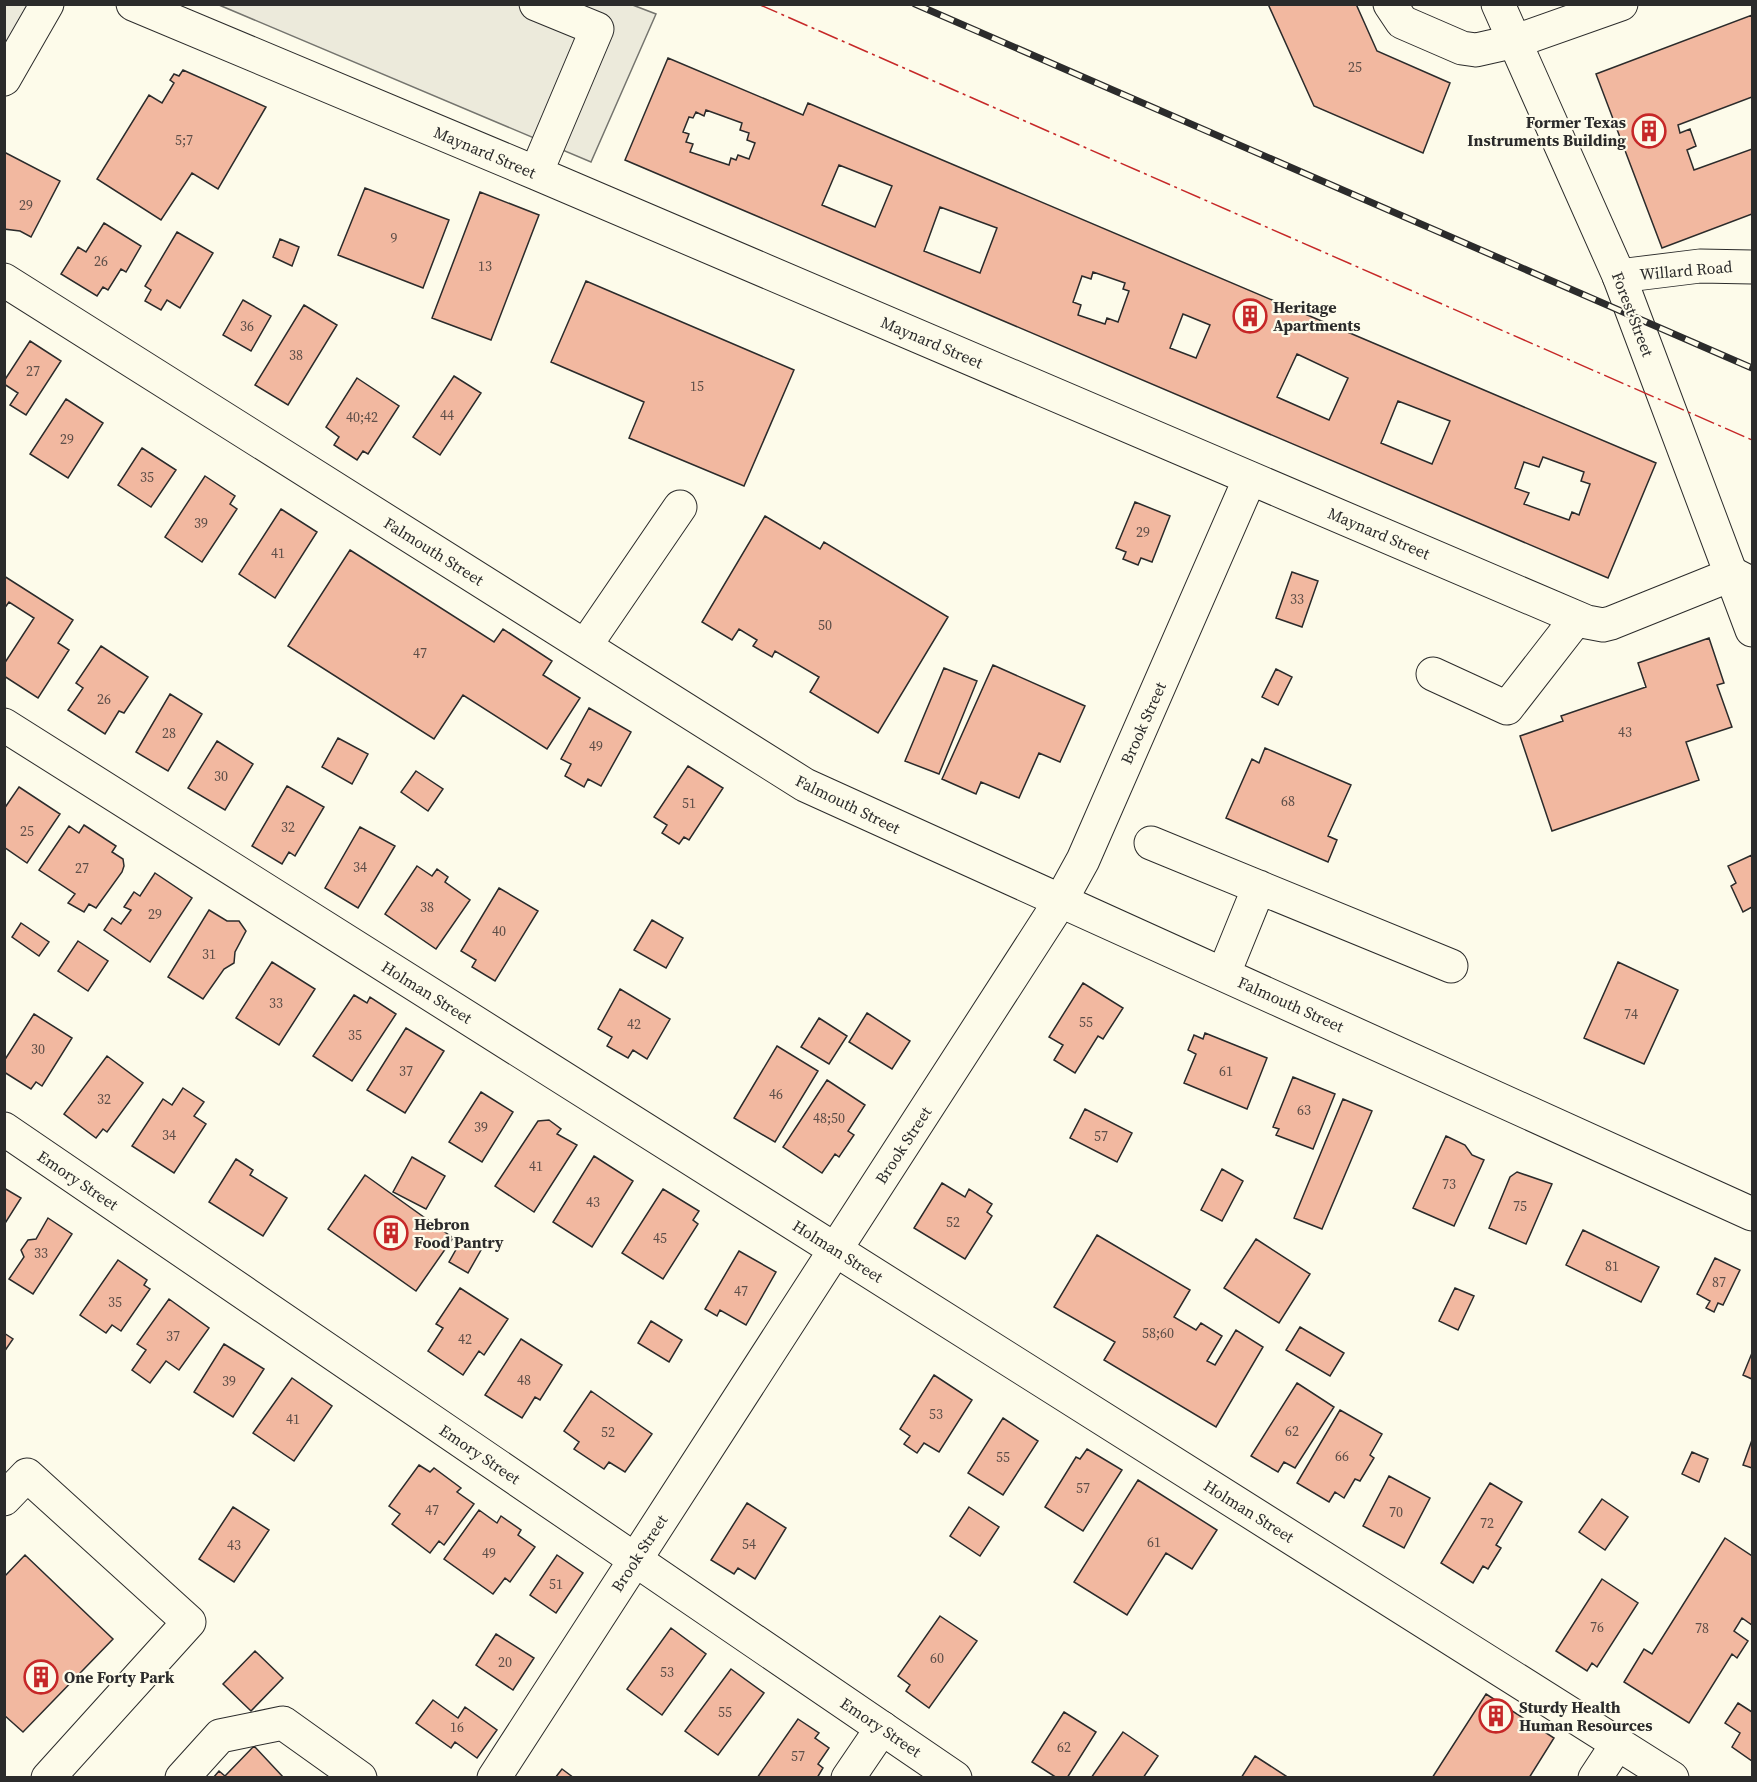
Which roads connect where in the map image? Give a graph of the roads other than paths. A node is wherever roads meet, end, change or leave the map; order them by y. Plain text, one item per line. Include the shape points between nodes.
1 (47, 4) edge
2 (133, 4) edge
3 (536, 4) edge
4 (1390, 4) edge
5 (1498, 4) edge
6 (1620, 4) edge
7 (1516, 41) junction
8 (4, 79) edge
9 (536, 173) junction
10 (1752, 267) edge
11 (1619, 276) junction
12 (4, 280) edge
13 (1250, 478) junction
14 (681, 507) dead end
15 (1743, 579) edge
16 (1577, 618) junction
17 (1752, 630) edge
18 (585, 646) junction
19 (1433, 674) dead end
20 (4, 725) edge
21 (1151, 843) dead end
22 (1258, 887) junction
23 (1061, 900) junction
24 (1451, 966) dead end
25 (1224, 973) junction
26 (4, 1129) edge
27 (1752, 1214) edge
28 (835, 1249) junction
29 (4, 1499) edge
30 (635, 1560) junction
31 (882, 1728) junction
32 (1618, 1743) junction
33 (48, 1778) edge
34 (182, 1778) edge
35 (360, 1778) edge
36 (494, 1778) edge
37 (848, 1778) edge
38 (955, 1778) edge
39 (1595, 1778) edge
40 (1672, 1778) edge

1 - 8 street
2 - 9 street, Maynard Street
3 - 9 street via 597,29
4 - 7 street via 1402,22 1462,48 1490,49
5 - 7 street, Forest Street
6 - 7 street
7 - 11 street, Forest Street
9 - 13 street, Maynard Street
10 - 11 street, Willard Road via 1700,266
11 - 15 street, Forest Street
12 - 18 street, Falmouth Street
13 - 16 street, Maynard Street
13 - 23 street, Brook Street via 1083,860
14 - 18 street
15 - 16 street, Maynard Street via 1611,623 1596,624
15 - 17 street, Forest Street
16 - 19 street via 1507,708
18 - 23 street, Falmouth Street via 805,784
20 - 28 street, Holman Street
21 - 22 street
22 - 24 street
22 - 25 street
23 - 25 street, Falmouth Street
23 - 28 street, Brook Street
25 - 27 street, Falmouth Street
26 - 30 street, Emory Street
28 - 30 street, Brook Street
28 - 32 street, Holman Street
29 - 33 street via 27,1475 189,1622
30 - 31 street, Emory Street
30 - 36 street, Brook Street
31 - 37 street
31 - 38 street, Emory Street
32 - 39 street
32 - 40 street, Holman Street
34 - 35 street via 220,1736 283,1723

